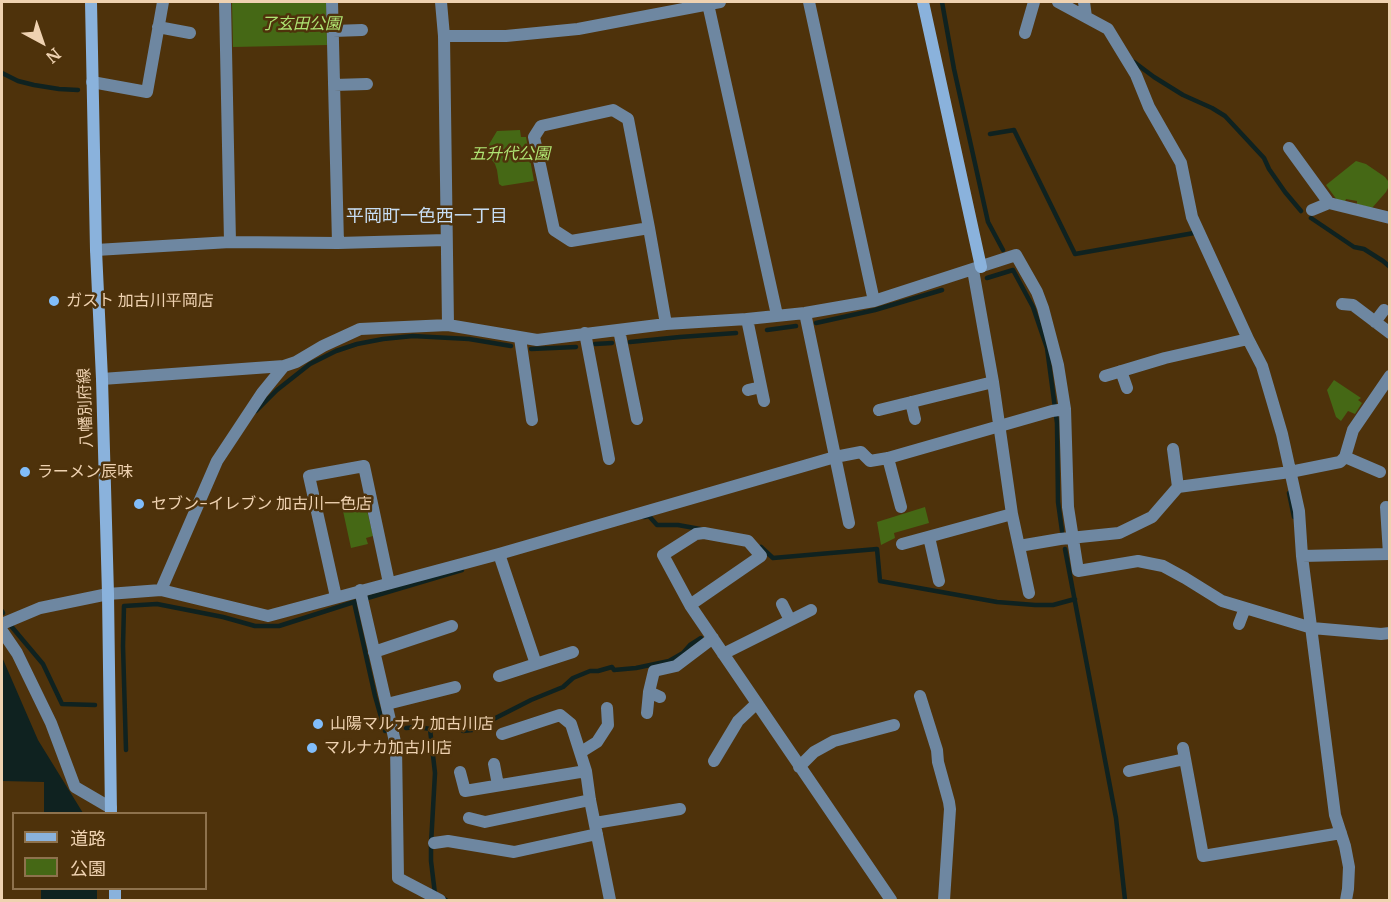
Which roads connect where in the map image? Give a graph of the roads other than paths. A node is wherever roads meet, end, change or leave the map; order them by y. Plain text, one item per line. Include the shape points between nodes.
1 (91, 2) edge
2 (162, 2) edge
3 (225, 2) edge
4 (332, 2) edge
5 (441, 2) edge
6 (809, 2) edge
7 (923, 2) edge
8 (1035, 2) edge
9 (1058, 2) edge
10 (1084, 2) edge
11 (714, 3) edge
12 (1086, 17) junction
13 (158, 27) junction
14 (363, 30) dead end
15 (333, 31) junction
16 (190, 33) dead end
17 (1025, 33) dead end
18 (444, 36) junction
19 (92, 82) junction
20 (367, 84) dead end
21 (334, 85) junction
22 (1289, 148) dead end
23 (1329, 203) junction
24 (1312, 210) dead end
25 (1389, 218) edge
26 (649, 228) junction
27 (446, 240) junction
28 (230, 242) junction
29 (338, 243) junction
30 (96, 250) junction
31 (977, 268) junction
32 (874, 301) junction
33 (1342, 304) dead end
34 (1384, 310) dead end
35 (805, 313) junction
36 (777, 315) junction
37 (747, 319) junction
38 (1374, 322) junction
39 (666, 324) junction
40 (448, 325) junction
41 (619, 330) junction
42 (585, 333) junction
43 (1389, 333) edge
44 (520, 338) junction
45 (1248, 339) junction
46 (284, 366) junction
47 (1121, 371) junction
48 (1105, 376) dead end
49 (1389, 376) edge
50 (102, 379) junction
51 (993, 382) junction
52 (761, 387) junction
53 (1127, 388) dead end
54 (748, 390) dead end
55 (764, 401) dead end
56 (911, 402) junction
57 (530, 405) junction
58 (516, 407) dead end
59 (879, 410) dead end
60 (1059, 410) junction
61 (637, 419) dead end
62 (915, 419) dead end
63 (532, 420) dead end
64 (999, 426) junction
65 (1173, 449) dead end
66 (835, 457) junction
67 (1345, 457) junction
68 (888, 458) junction
69 (609, 459) dead end
70 (1290, 472) junction
71 (1380, 472) dead end
72 (1178, 487) junction
73 (901, 507) dead end
74 (1386, 507) dead end
75 (1012, 513) junction
76 (849, 522) dead end
77 (929, 537) junction
78 (1073, 538) junction
79 (902, 544) dead end
80 (1019, 546) junction
81 (499, 554) junction
82 (1302, 556) junction
83 (939, 581) dead end
84 (389, 583) junction
85 (161, 590) junction
86 (360, 590) junction
87 (108, 594) junction
88 (1029, 594) dead end
89 (336, 597) junction
90 (782, 604) dead end
91 (690, 605) junction
92 (1245, 608) junction
93 (811, 609) dead end
94 (790, 620) junction
95 (2, 624) edge
96 (1239, 624) dead end
97 (452, 626) dead end
98 (1312, 628) junction
99 (2, 631) edge
100 (1389, 633) edge
101 (713, 638) junction
102 (374, 651) junction
103 (573, 652) dead end
104 (723, 654) junction
105 (536, 664) junction
106 (499, 676) dead end
107 (455, 687) dead end
108 (920, 696) dead end
109 (757, 703) junction
110 (387, 704) junction
111 (607, 708) dead end
112 (646, 712) dead end
113 (894, 725) dead end
114 (502, 734) dead end
115 (581, 752) junction
116 (714, 761) dead end
117 (494, 764) dead end
118 (800, 766) junction
119 (586, 771) junction
120 (1129, 771) dead end
121 (460, 772) dead end
122 (498, 785) junction
123 (590, 801) junction
124 (680, 809) dead end
125 (111, 811) edge
126 (469, 818) dead end
127 (596, 828) junction
128 (1341, 833) junction
129 (434, 843) dead end
130 (440, 900) edge
131 (610, 900) edge
132 (891, 900) edge
133 (944, 900) edge
134 (1346, 900) edge

1 - 19 main road, 八幡別府線
2 - 13 street
3 - 28 street
4 - 15 street
5 - 18 street
6 - 32 street
7 - 31 main road
8 - 17 street
9 - 12 street
10 - 12 street
11 - 18 street via 578,29 506,36
11 - 36 street
12 - 45 street via 1108,29 1181,163 1192,217
13 - 16 street
13 - 19 street via 147,92
14 - 15 street
15 - 21 street
18 - 27 street
19 - 30 main road, 八幡別府線
20 - 21 street
21 - 29 street
22 - 23 street
23 - 24 street
23 - 25 street
26 - 26 street via 571,242 554,230 534,137 541,126 613,110 628,120
26 - 39 street
27 - 29 street
27 - 40 street
28 - 29 street
28 - 30 street
30 - 50 main road, 八幡別府線
31 - 32 street
31 - 51 street
31 - 60 street via 1016,255 1037,292 1058,365
32 - 35 street
33 - 38 street via 1353,305
34 - 38 street
35 - 36 street
35 - 66 street
36 - 37 street
37 - 39 street
37 - 52 street
38 - 43 street
39 - 41 street
40 - 44 street
40 - 46 street via 360,329
41 - 42 street
41 - 61 street
42 - 44 street via 537,340
42 - 69 street
44 - 57 street
45 - 47 street
45 - 70 street via 1262,366
46 - 50 street
46 - 85 street via 217,461
47 - 48 street
47 - 53 street
49 - 67 street via 1353,430
50 - 87 main road, 八幡別府線
51 - 56 street
51 - 64 street
52 - 54 street
52 - 55 street
56 - 59 street
56 - 62 street
57 - 58 street
57 - 63 street
60 - 64 street
60 - 78 street
64 - 68 street
64 - 75 street
65 - 72 street
66 - 68 street via 861,452 870,461
66 - 76 street
66 - 81 street
67 - 70 street via 1340,462
67 - 71 street
68 - 73 street
70 - 72 street
70 - 82 street via 1299,511
72 - 78 street via 1152,517 1136,525 1119,533
74 - 82 street via 1389,554
75 - 77 street
75 - 80 street
77 - 79 street
77 - 83 street
78 - 80 street
78 - 92 street via 1078,571 1138,561 1162,567 1222,601
80 - 88 street
81 - 84 street
81 - 105 street
82 - 98 street
84 - 86 street
84 - 89 street via 364,466 309,476
85 - 87 street
85 - 89 street via 267,616
86 - 89 street
86 - 102 street
87 - 95 street via 40,608
87 - 125 main road, 八幡別府線
90 - 94 street
91 - 91 street via 761,556 748,541 696,534 663,555
91 - 101 street
92 - 96 street
92 - 98 street
93 - 94 street
94 - 104 street
97 - 102 street
98 - 100 street
98 - 128 street via 1335,815
99 - 125 street via 46,713 75,787
101 - 104 street
101 - 112 street via 676,666 654,671 655,694
102 - 110 street
103 - 105 street
104 - 109 street
105 - 106 street
107 - 110 street
108 - 133 street via 950,809
109 - 116 street via 738,721
109 - 118 street
110 - 130 street via 396,746 398,878
111 - 115 street via 608,725 597,741
113 - 118 street via 834,741
114 - 115 street via 560,715 571,723
115 - 119 street
117 - 122 street
118 - 132 street
119 - 122 street
119 - 123 street
120 - 128 street via 1184,754 1203,855
121 - 122 street via 465,791
123 - 126 street via 485,822
123 - 127 street
124 - 127 street
127 - 129 street via 514,852
127 - 131 street
128 - 134 street via 1349,867

